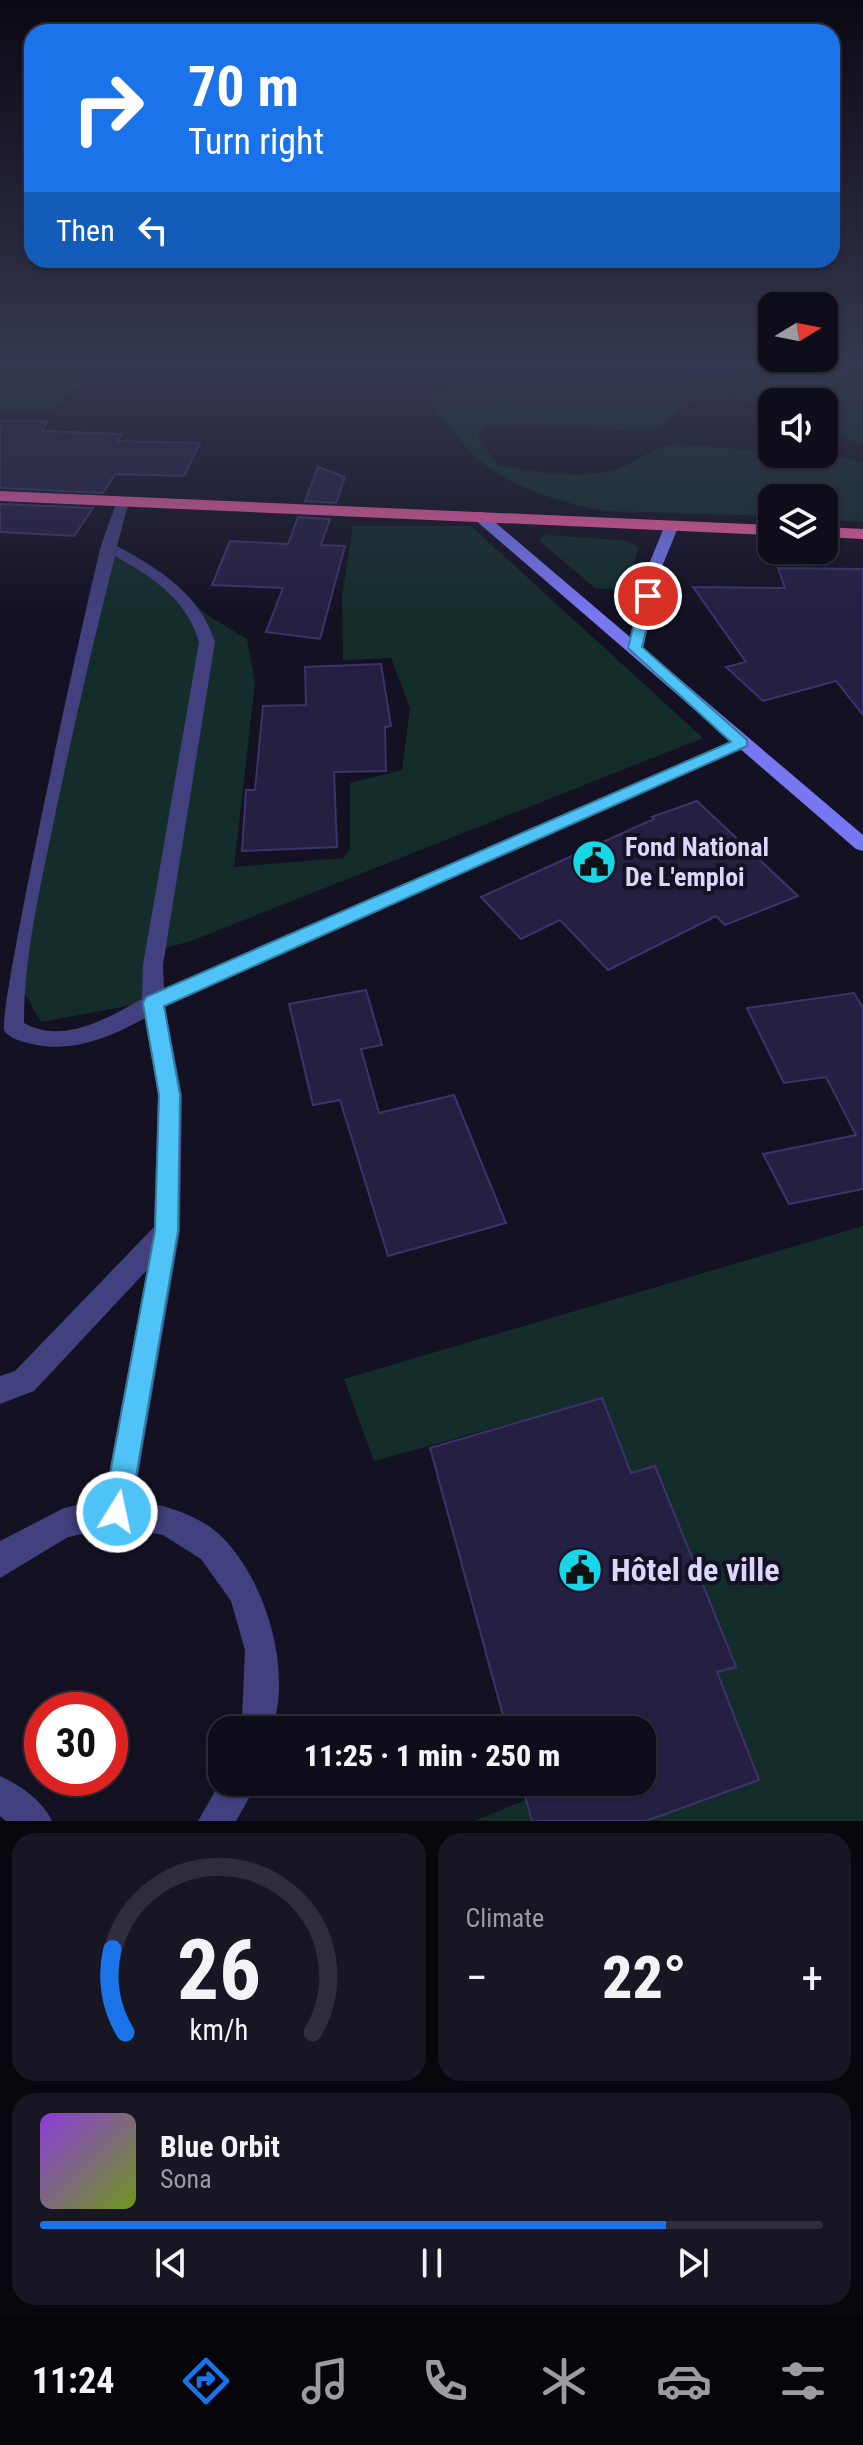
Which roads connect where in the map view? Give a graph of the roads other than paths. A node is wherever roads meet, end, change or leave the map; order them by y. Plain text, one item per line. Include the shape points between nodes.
1 (0, 496) edge
2 (123, 501) junction
3 (478, 515) junction
4 (672, 525) junction
5 (758, 529) edge
6 (838, 533) edge
7 (863, 534) edge
8 (108, 546) junction
9 (635, 648) junction
10 (742, 743) junction
11 (863, 845) edge
12 (153, 1003) junction
13 (167, 1231) junction
14 (0, 1390) edge
15 (117, 1512) junction
16 (0, 1562) edge
17 (259, 1716) edge
18 (0, 1794) edge
19 (231, 1796) edge
20 (34, 1821) edge
21 (216, 1821) edge

1 - 2 highway
2 - 3 highway
2 - 8 street
3 - 4 highway
3 - 9 street
4 - 5 highway
4 - 9 street via 654,569
6 - 7 highway
8 - 12 street via 186,602 205,629 207,642 153,965
8 - 12 street via 41,794 7,970 7,1014 21,1033 58,1041 100,1032
9 - 10 street
10 - 11 street
10 - 12 street
12 - 13 street via 170,1095
13 - 14 street via 24,1381
13 - 15 street
15 - 16 street via 64,1523
15 - 17 street via 168,1521 212,1548 245,1593 261,1650
18 - 20 street
19 - 21 street

